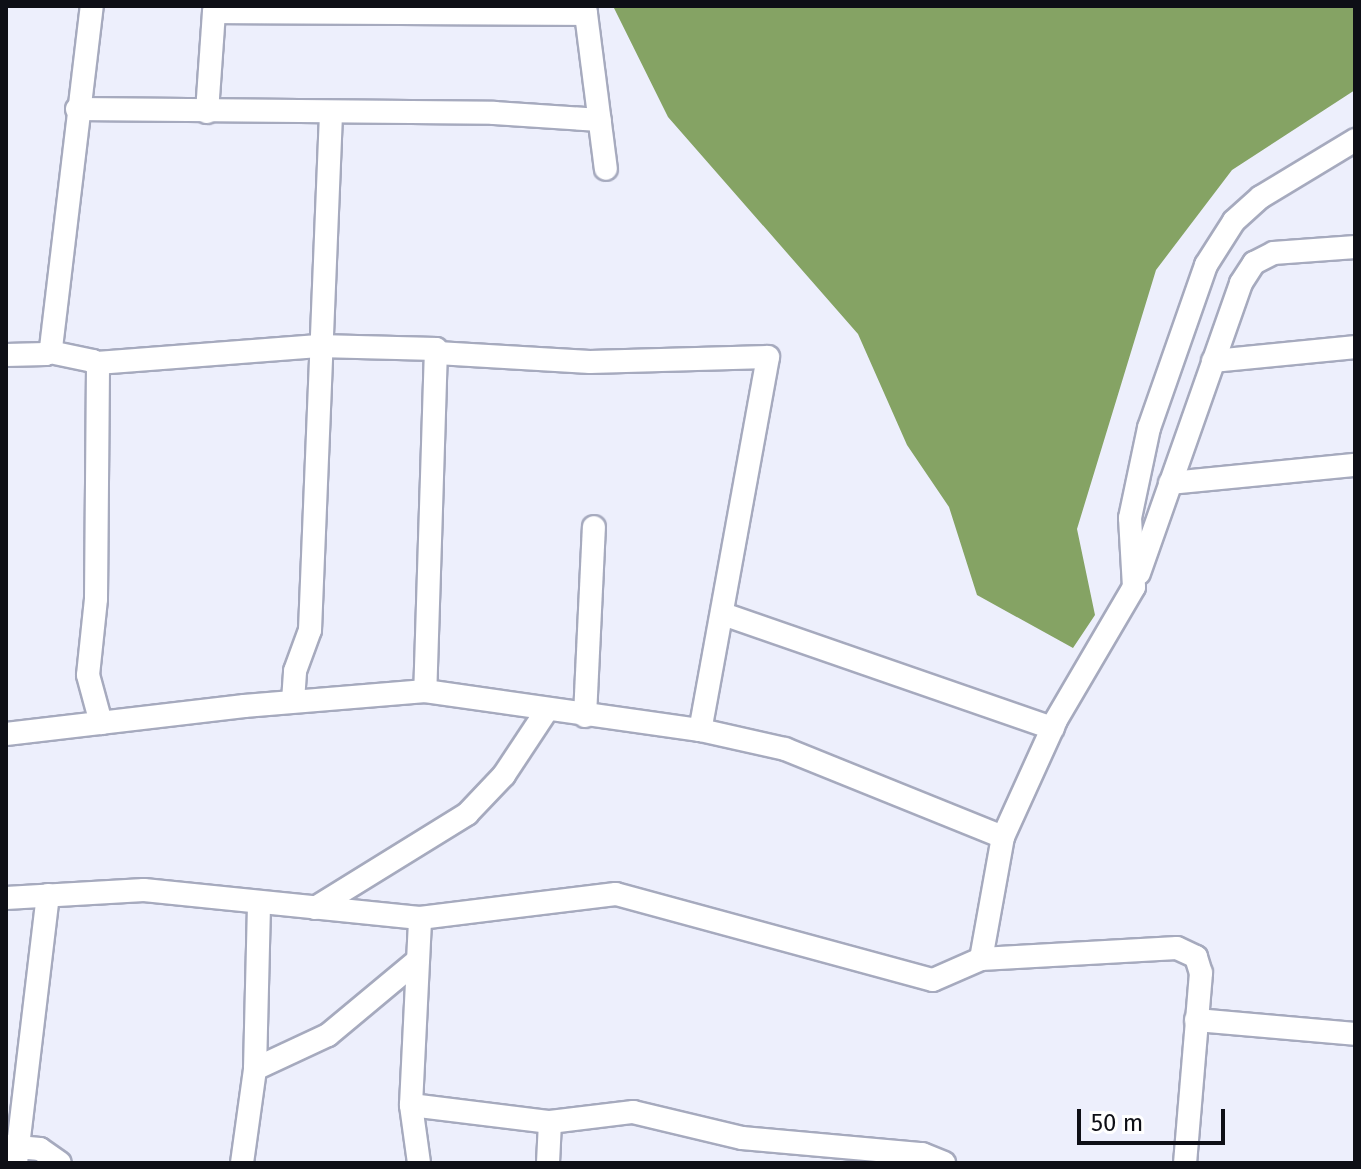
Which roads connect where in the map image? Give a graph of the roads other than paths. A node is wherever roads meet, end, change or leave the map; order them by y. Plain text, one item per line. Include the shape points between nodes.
1 (92, 6) edge
2 (585, 10) edge
3 (77, 109) junction
4 (207, 112) junction
5 (331, 114) junction
6 (600, 120) junction
7 (1355, 140) edge
8 (606, 169) dead end
9 (1355, 247) edge
10 (318, 346) junction
11 (1355, 347) edge
12 (50, 352) junction
13 (437, 353) junction
14 (6, 355) edge
15 (1213, 361) junction
16 (97, 363) junction
17 (1355, 465) edge
18 (1170, 483) junction
19 (594, 527) dead end
20 (1134, 587) junction
21 (723, 614) junction
22 (425, 691) junction
23 (293, 701) junction
24 (547, 710) junction
25 (585, 716) junction
26 (101, 723) junction
27 (1053, 728) junction
28 (700, 730) junction
29 (6, 734) edge
30 (1003, 837) junction
31 (48, 895) junction
32 (6, 898) edge
33 (259, 902) junction
34 (315, 908) junction
35 (420, 918) junction
36 (981, 959) junction
37 (418, 960) junction
38 (1196, 1020) junction
39 (1355, 1034) edge
40 (255, 1069) junction
41 (411, 1105) junction
42 (550, 1122) junction
43 (13, 1151) edge
44 (60, 1163) edge
45 (242, 1163) edge
46 (419, 1163) edge
47 (548, 1163) edge
48 (944, 1163) edge
49 (1185, 1163) edge

1 - 3 street
2 - 4 street via 214,12
2 - 6 street
3 - 4 street
3 - 12 street
4 - 5 street
5 - 6 street
5 - 10 street
6 - 8 street
7 - 20 street via 1261,197 1234,221 1206,265 1149,428 1130,518
9 - 15 street via 1274,253 1254,263 1241,283
10 - 13 street via 433,347
10 - 16 street
10 - 23 street via 310,630 295,671
11 - 15 street
12 - 14 street
12 - 16 street
13 - 21 street via 590,362 768,357
13 - 22 street
15 - 18 street
16 - 26 street via 96,599 88,675
17 - 18 street
18 - 20 street
19 - 25 street
20 - 27 street
21 - 27 street
21 - 28 street
22 - 23 street
22 - 24 street
23 - 26 street
24 - 25 street
24 - 34 street via 504,775 467,814
25 - 28 street
26 - 29 street
27 - 30 street
28 - 30 street via 785,749
30 - 36 street
31 - 32 street
31 - 33 street via 144,890
31 - 43 street
33 - 34 street
33 - 40 street
34 - 35 street
35 - 36 street via 616,894 933,980
35 - 37 street
36 - 38 street via 1177,948 1196,957 1201,973
37 - 40 street via 328,1035
37 - 41 street
38 - 39 street
38 - 49 street
40 - 45 street
41 - 42 street
41 - 46 street
42 - 47 street
42 - 48 street via 633,1112 742,1138 922,1154
43 - 44 street via 40,1149

